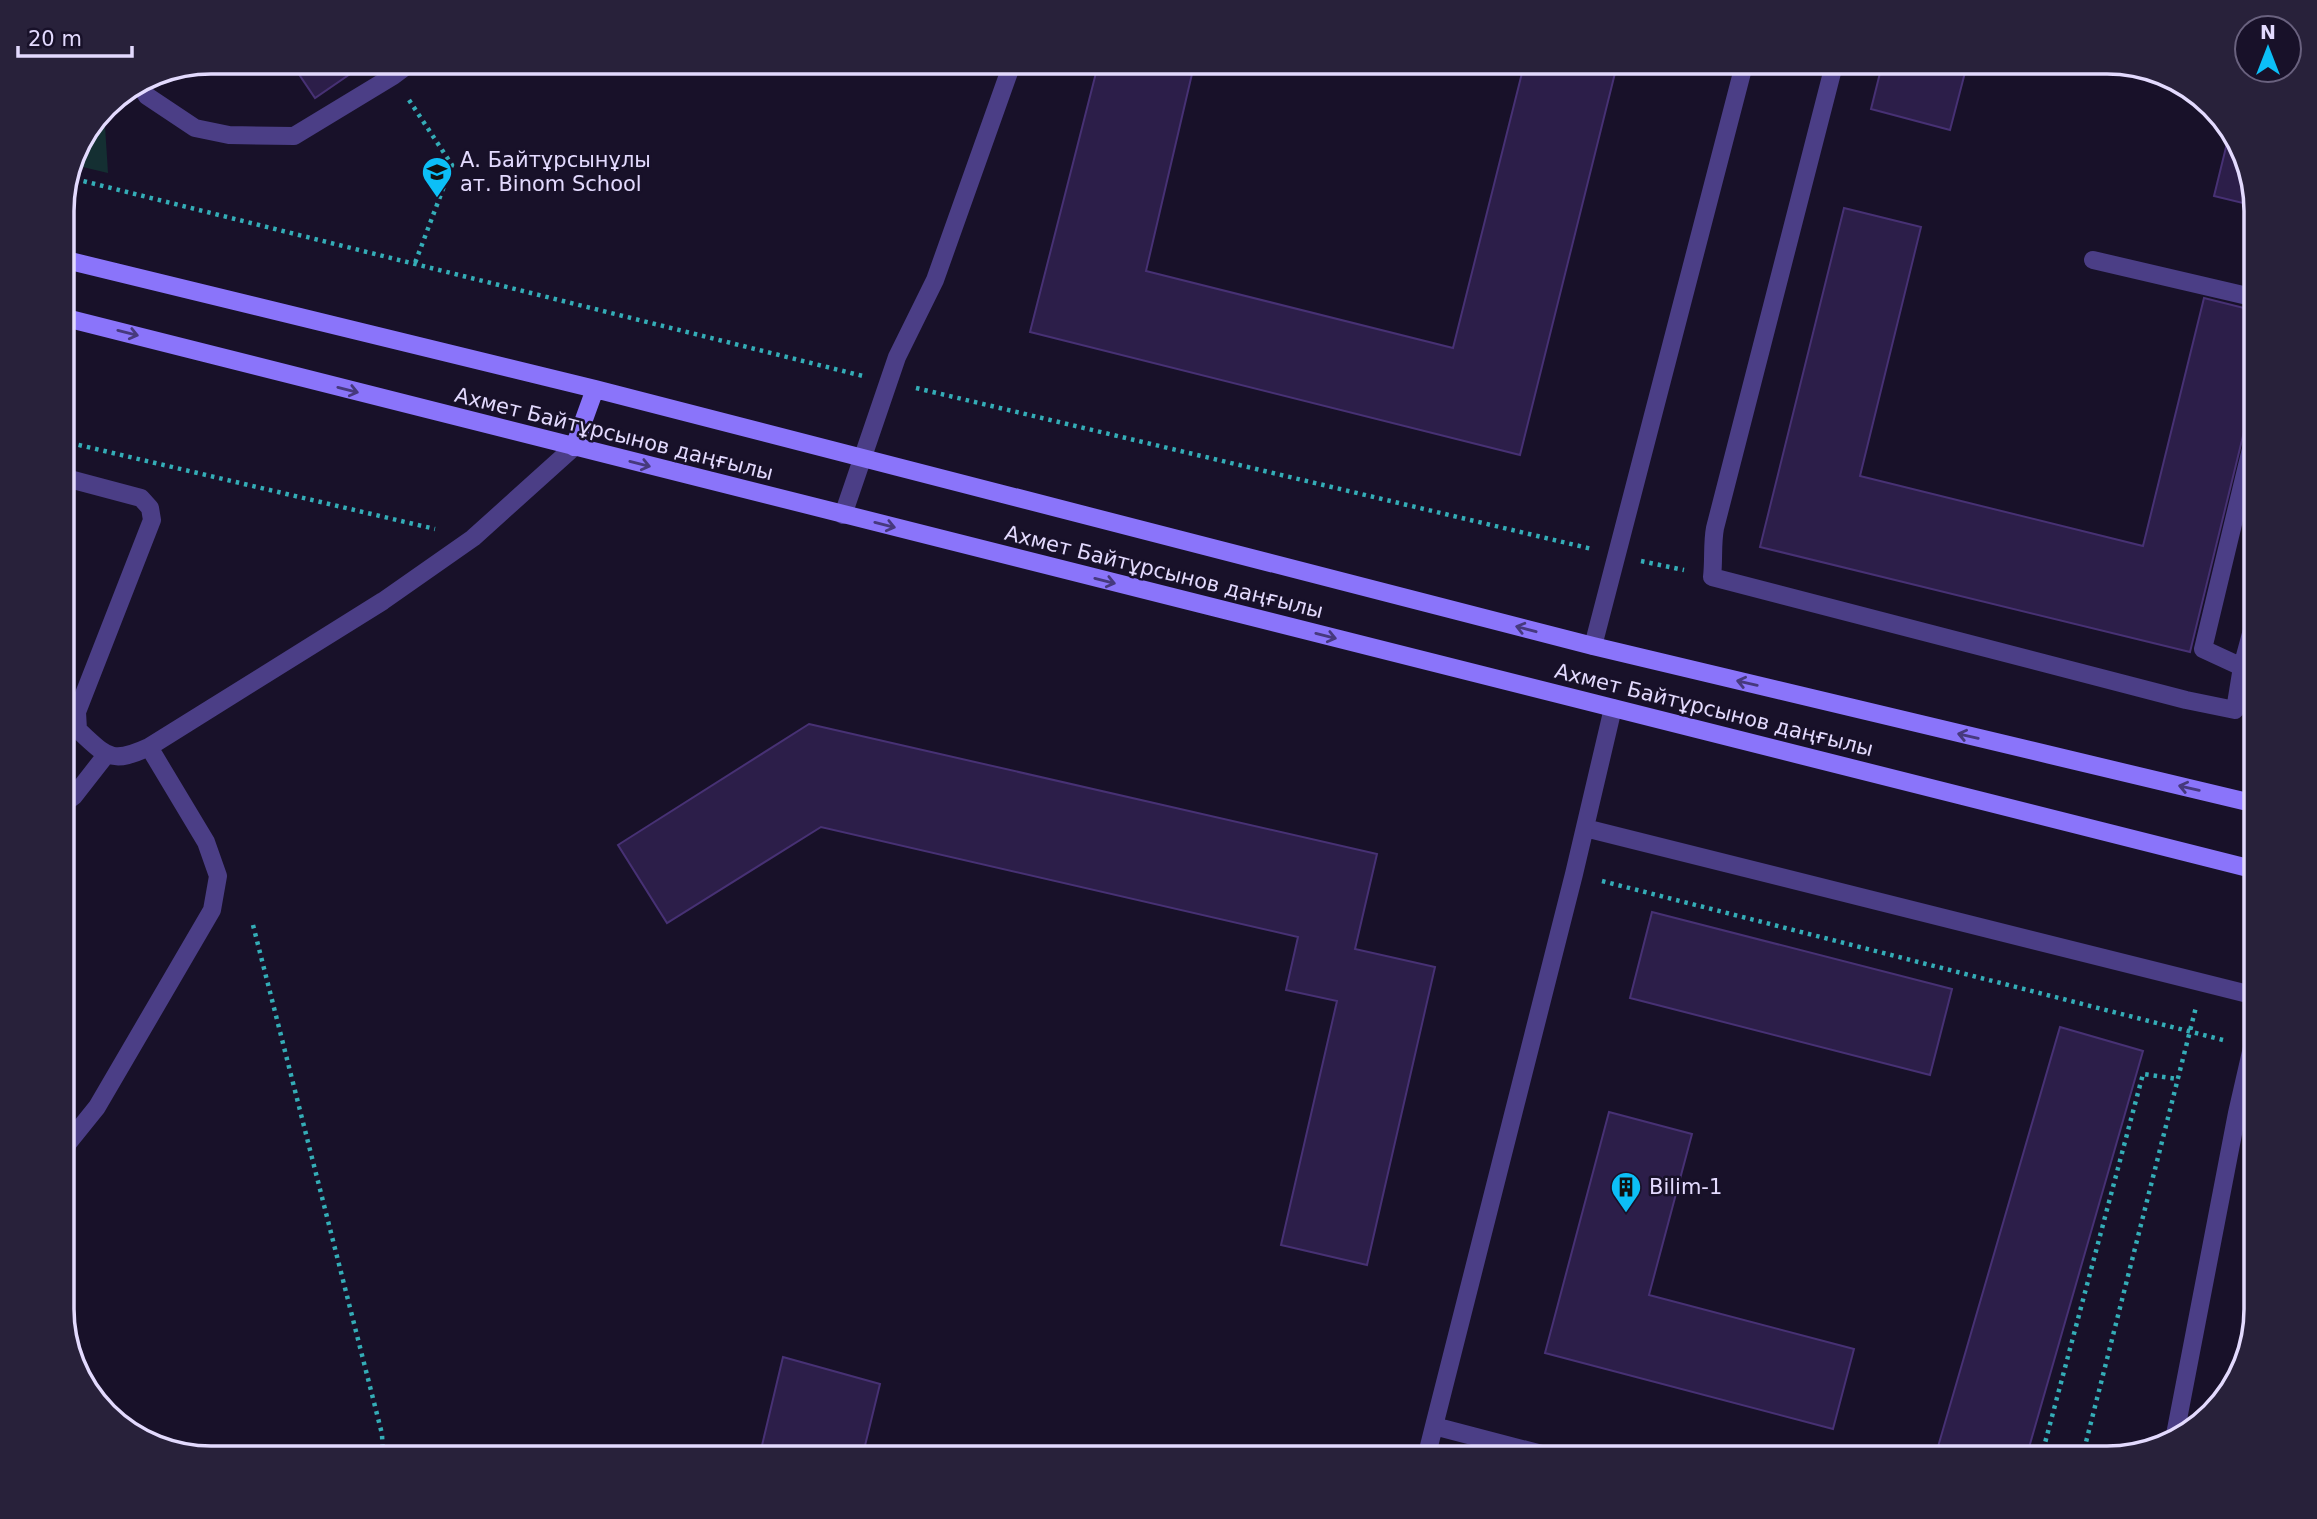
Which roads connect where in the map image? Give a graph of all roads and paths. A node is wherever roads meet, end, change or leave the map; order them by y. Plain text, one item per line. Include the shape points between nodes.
1 (396, 74) edge
2 (1008, 74) edge
3 (1742, 74) edge
4 (1832, 74) edge
5 (393, 76) junction
6 (144, 91) edge
7 (2093, 260) dead end
8 (74, 262) edge
9 (414, 264) dead end
10 (2244, 295) edge
11 (74, 320) edge
12 (595, 389) junction
13 (74, 444) edge
14 (574, 447) junction
15 (863, 457) junction
16 (2244, 478) edge
17 (74, 480) edge
18 (843, 514) junction
19 (474, 538) junction
20 (1593, 646) junction
21 (2244, 660) edge
22 (2242, 667) junction
23 (74, 699) edge
24 (1613, 708) junction
25 (74, 721) edge
26 (149, 747) junction
27 (106, 755) junction
28 (74, 796) edge
29 (2244, 801) edge
30 (1585, 828) junction
31 (2244, 867) edge
32 (1574, 874) junction
33 (253, 925) dead end
34 (2202, 983) junction
35 (2244, 993) edge
36 (2190, 1032) junction
37 (2244, 1037) edge
38 (2178, 1079) junction
39 (2244, 1088) edge
40 (74, 1136) edge
41 (1434, 1426) junction
42 (2177, 1426) edge
43 (382, 1446) edge
44 (1429, 1446) edge
45 (1511, 1446) edge
46 (2044, 1446) edge
47 (2085, 1446) edge

1 - 5 lane
2 - 15 lane via 936,280 897,357
3 - 20 lane
4 - 22 lane via 1716,528 1712,577 2235,710
5 - 6 lane via 294,136 229,135 195,128
5 - 9 path via 453,165
7 - 10 lane
8 - 12 street, Ахмет Байтұрсынов даңғылы
11 -> 14 street, Ахмет Байтұрсынов даңғылы
12 - 14 street
12 - 15 street, Ахмет Байтұрсынов даңғылы
13 - 19 path
14 -> 18 street, Ахмет Байтұрсынов даңғылы
14 - 19 lane
15 - 18 lane
20 -> 15 street, Ахмет Байтұрсынов даңғылы
16 - 22 lane via 2203,649
17 - 23 lane via 141,498 150,508 152,520
18 -> 24 street, Ахмет Байтұрсынов даңғылы
19 - 26 lane via 383,601
29 -> 20 street, Ахмет Байтұрсынов даңғылы
21 - 22 lane
24 - 30 lane
24 - 31 street, Ахмет Байтұрсынов даңғылы
25 - 27 lane
26 - 27 lane via 128,757
26 - 40 lane via 206,842 219,876 212,910 97,1107
27 - 28 lane
30 - 32 lane
30 - 34 lane
32 - 36 path
32 - 41 lane
33 - 43 path
34 - 35 lane
34 - 36 path
36 - 37 path
36 - 38 path
38 - 46 path via 2143,1074
38 - 47 path
39 - 42 lane
41 - 44 lane
41 - 45 lane

